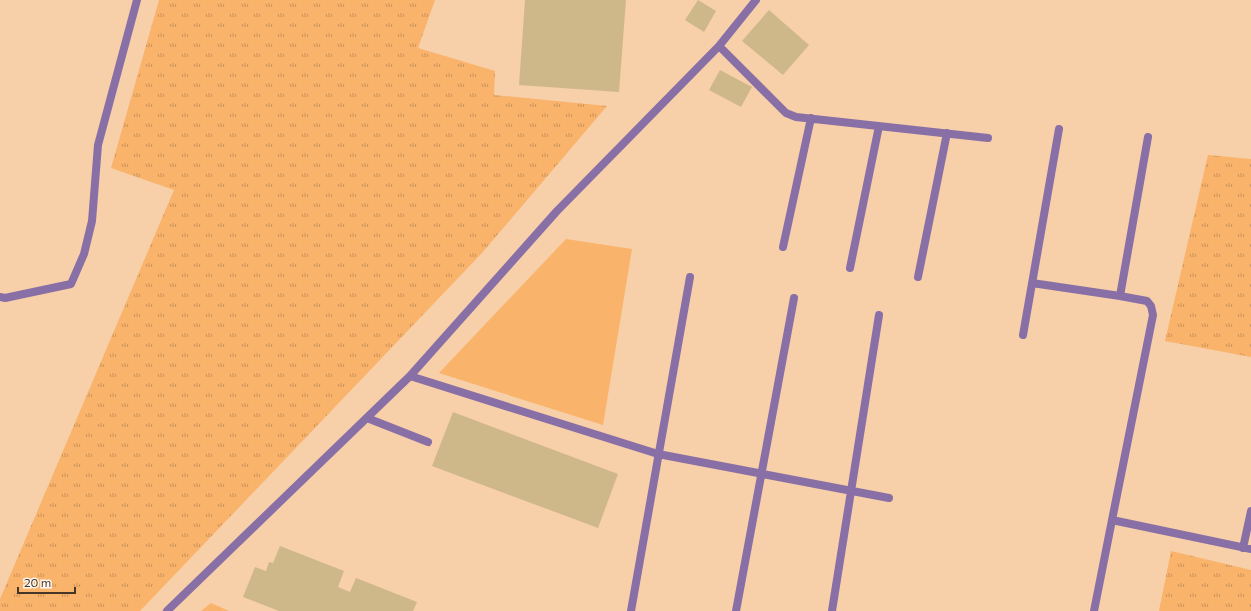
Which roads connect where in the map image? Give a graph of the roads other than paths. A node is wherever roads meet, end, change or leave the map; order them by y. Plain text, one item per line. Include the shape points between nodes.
1 (137, 0) edge
2 (756, 0) edge
3 (719, 46) junction
4 (811, 118) junction
5 (879, 126) junction
6 (1059, 129) dead end
7 (947, 134) junction
8 (1148, 137) dead end
9 (988, 138) dead end
10 (783, 247) dead end
11 (850, 268) dead end
12 (690, 277) dead end
13 (918, 277) dead end
14 (1032, 283) junction
15 (1120, 296) junction
16 (0, 298) edge
17 (794, 298) dead end
18 (879, 315) dead end
19 (1023, 335) dead end
20 (410, 376) junction
21 (367, 418) junction
22 (428, 442) dead end
23 (658, 454) junction
24 (761, 474) junction
25 (851, 491) junction
26 (889, 498) dead end
27 (1251, 511) edge
28 (1112, 520) junction
29 (1247, 548) edge
30 (167, 611) edge
31 (631, 611) edge
32 (736, 611) edge
33 (832, 611) edge
34 (1094, 611) edge

1 - 16 street via 98,145 92,221 84,254 71,284
2 - 3 street
3 - 4 street via 786,113
3 - 20 street via 557,210
4 - 5 street
4 - 10 street
5 - 7 street
5 - 11 street
6 - 14 street
7 - 9 street
7 - 13 street
8 - 15 street
12 - 23 street
14 - 15 street
14 - 19 street
15 - 28 street via 1147,302 1153,315
17 - 24 street
18 - 25 street
20 - 21 street
20 - 23 street
21 - 22 street
21 - 30 street
23 - 24 street
23 - 31 street
24 - 25 street
24 - 32 street
25 - 26 street
25 - 33 street
27 - 29 street
28 - 29 street
28 - 34 street

